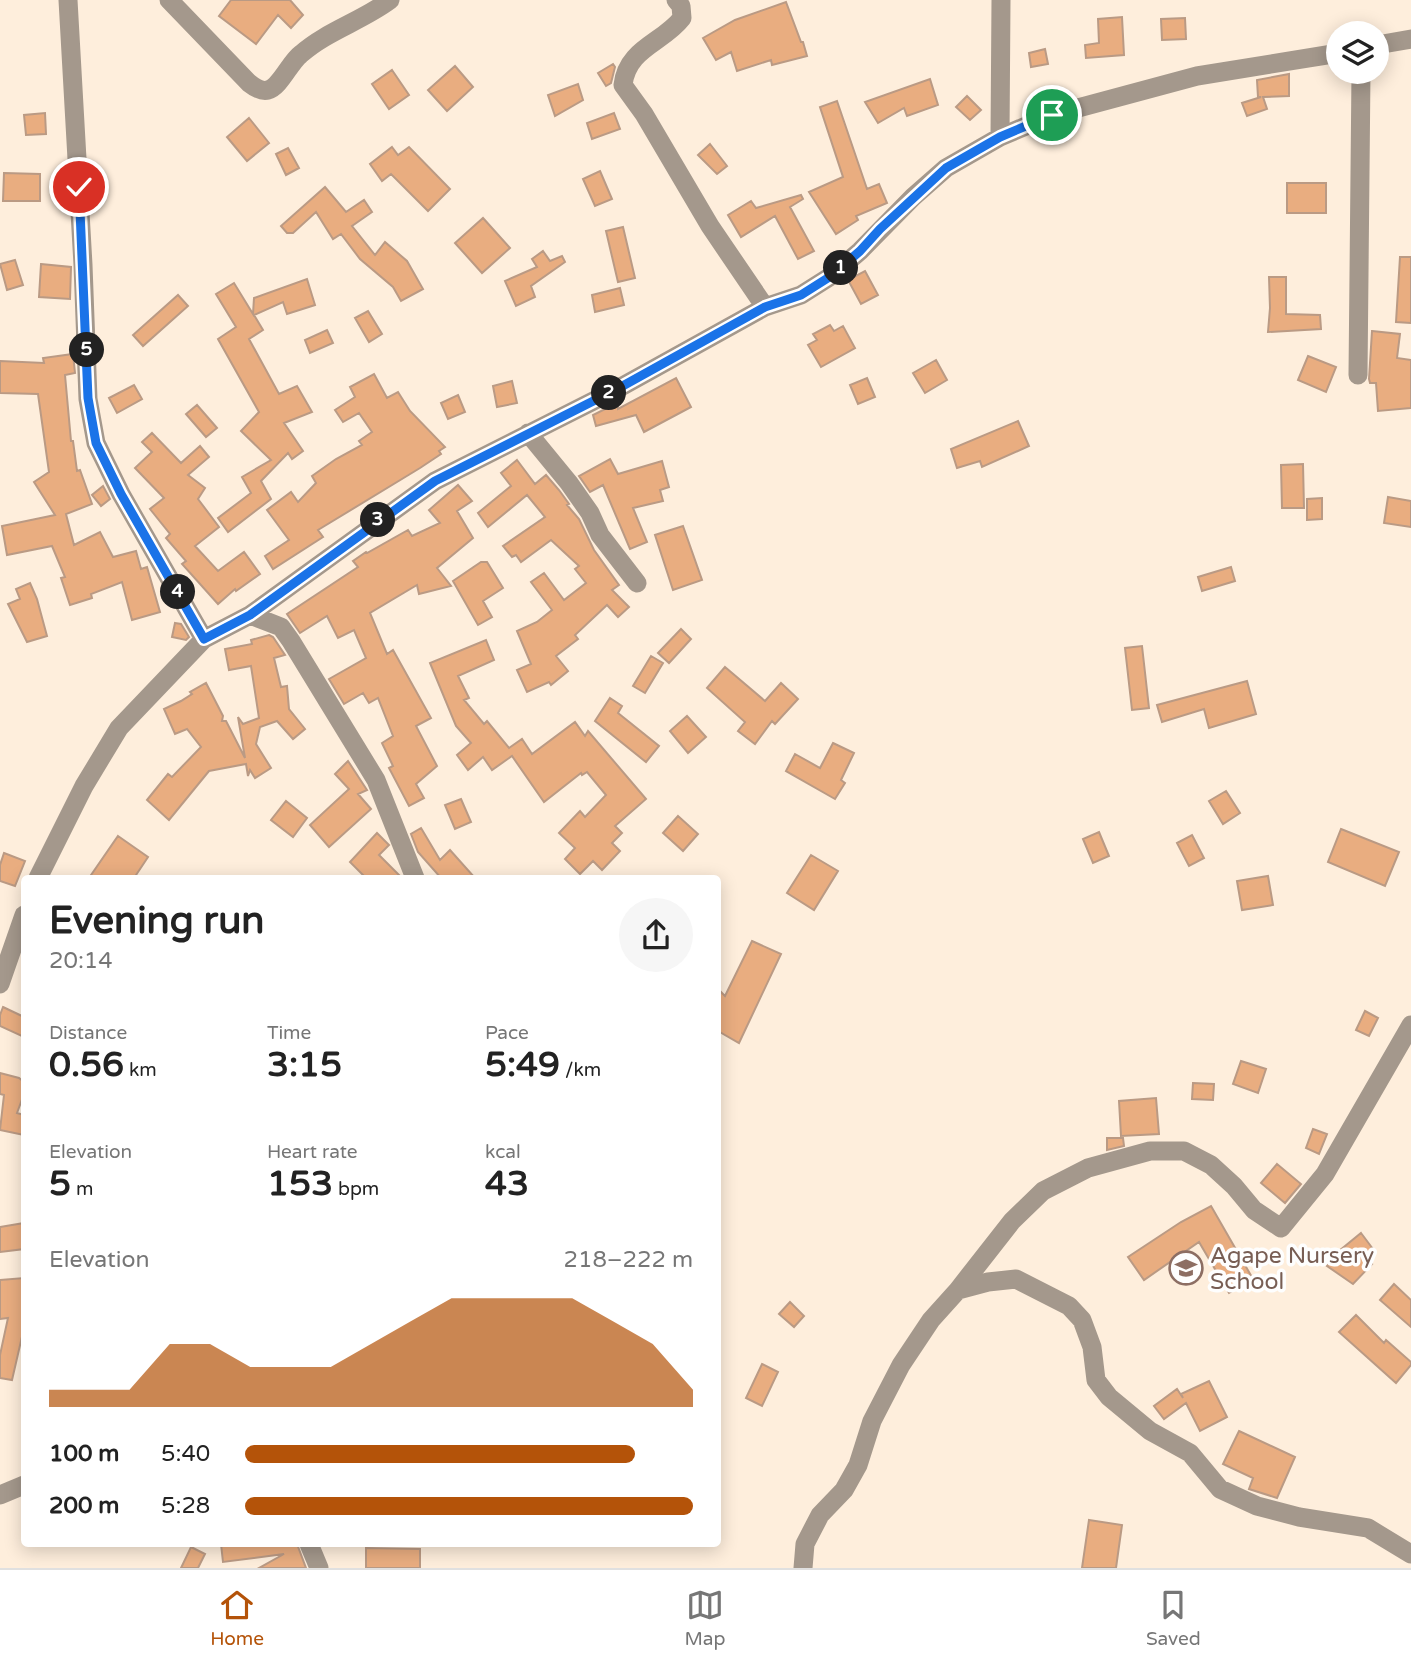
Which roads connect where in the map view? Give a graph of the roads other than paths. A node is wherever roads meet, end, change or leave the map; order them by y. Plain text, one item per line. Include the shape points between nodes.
1 (68, 0) edge
2 (170, 0) edge
3 (390, 0) edge
4 (676, 0) edge
5 (1001, 0) edge
6 (1411, 39) edge
7 (1389, 43) edge
8 (1326, 55) edge
9 (1361, 84) edge
10 (1000, 137) junction
11 (765, 307) junction
12 (1358, 375) dead end
13 (528, 433) junction
14 (637, 583) dead end
15 (250, 615) junction
16 (204, 639) junction
17 (40, 875) edge
18 (414, 875) edge
19 (21, 923) edge
20 (1, 979) edge
21 (1411, 1025) edge
22 (958, 1290) junction
23 (21, 1486) edge
24 (0, 1495) edge
25 (310, 1547) edge
26 (1411, 1554) edge
27 (318, 1568) edge
28 (803, 1568) edge

1 - 16 street via 88,398 96,443
2 - 3 street via 248,83 260,90 278,84 288,66 314,43
4 - 11 street via 682,18 634,58 623,85
5 - 10 street
6 - 7 street
8 - 10 street via 1197,76 1052,115
9 - 12 street
10 - 11 street via 946,168 831,276 801,295
11 - 13 street
13 - 14 street via 569,483 605,543
13 - 15 street via 435,481
15 - 16 street
15 - 18 street via 281,627 291,641 376,780
16 - 17 street via 118,728
19 - 20 street
21 - 22 street via 1325,1174 1281,1228 1254,1210 1211,1165 1184,1151 1150,1151 1088,1168 1043,1191
22 - 26 street via 1016,1279 1069,1306 1082,1320 1092,1347 1096,1380 1109,1398 1150,1431 1190,1453 1220,1489 1257,1506 1368,1528
22 - 28 street via 901,1365 872,1421 858,1465 844,1490 820,1515 805,1544
23 - 24 street
25 - 27 street

